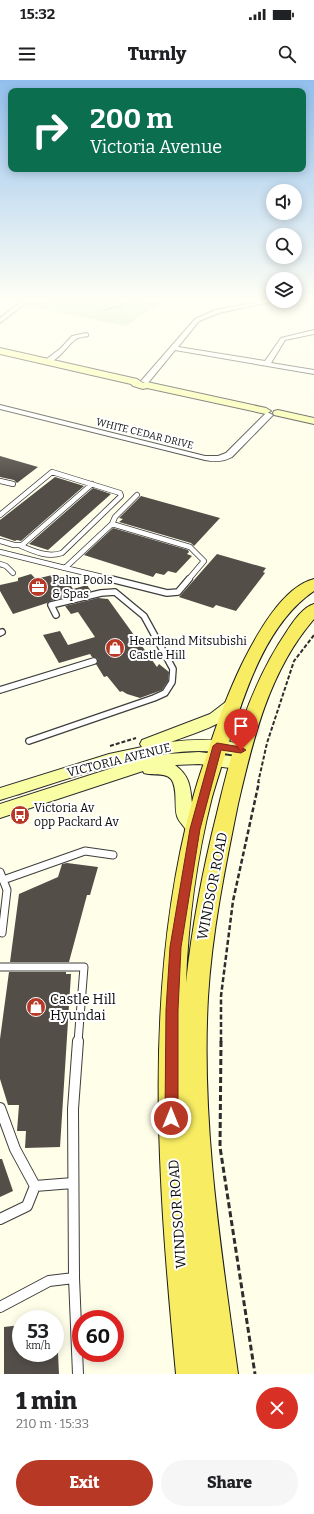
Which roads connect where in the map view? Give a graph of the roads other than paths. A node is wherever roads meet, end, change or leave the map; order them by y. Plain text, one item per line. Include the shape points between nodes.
1 (35, 359) edge
2 (49, 359) edge
3 (163, 359) edge
4 (244, 359) edge
5 (269, 359) edge
6 (46, 362) junction
7 (267, 363) junction
8 (314, 372) edge
9 (143, 383) junction
10 (0, 407) edge
11 (271, 413) junction
12 (314, 421) edge
13 (0, 481) edge
14 (13, 484) dead end
15 (91, 485) junction
16 (138, 495) dead end
17 (0, 515) edge
18 (112, 524) junction
19 (0, 541) edge
20 (19, 545) junction
21 (0, 552) edge
22 (0, 564) edge
23 (65, 568) junction
24 (13, 573) dead end
25 (314, 584) edge
26 (314, 609) edge
27 (56, 615) dead end
28 (94, 661) dead end
29 (0, 690) edge
30 (233, 705) junction
31 (29, 741) dead end
32 (215, 752) junction
33 (240, 756) junction
34 (109, 760) junction
35 (124, 771) junction
36 (0, 794) edge
37 (0, 811) edge
38 (195, 829) junction
39 (113, 855) dead end
40 (0, 872) edge
41 (3, 880) junction
42 (2, 933) dead end
43 (0, 967) edge
44 (0, 1108) edge
45 (73, 1183) junction
46 (35, 1186) junction
47 (0, 1219) edge
48 (74, 1278) junction
49 (0, 1307) edge
50 (78, 1374) edge
51 (192, 1374) edge
52 (222, 1374) edge

1 - 6 main road
2 - 6 street
3 - 9 street
4 - 7 street
5 - 7 street
6 - 9 main road
7 - 8 street
9 - 11 main road
10 - 11 street, WHITE CEDAR DRIVE via 215,459 229,455
11 - 12 main road
13 - 14 lane
15 - 17 lane via 52,472
15 - 20 lane via 25,543
15 - 20 lane via 120,493 121,496 62,553 53,556
16 - 18 lane via 115,517
18 - 23 lane
18 - 23 lane via 190,547 204,561 178,592 172,594
19 - 20 lane
21 - 23 lane
22 - 24 lane
25 - 30 main road, WINDSOR ROAD via 296,597 264,639
26 - 33 main road, WINDSOR ROAD via 292,633 278,658 251,718
27 - 31 lane via 51,605 115,592 144,616 173,669 172,682 165,693 154,698
28 - 29 lane
30 - 32 main road, WINDSOR ROAD
30 - 34 main road via 216,718
32 - 33 main road, VICTORIA AVENUE
32 - 34 main road, VICTORIA AVENUE via 179,746
32 - 35 main road, VICTORIA AVENUE
32 - 38 main road, WINDSOR ROAD
33 - 52 main road, WINDSOR ROAD via 203,931 196,996 196,1144 206,1254
34 - 36 main road, VICTORIA AVENUE
35 - 37 main road, VICTORIA AVENUE
35 - 38 main road via 158,768 174,772 182,786 186,816
38 - 51 main road, WINDSOR ROAD via 176,947 171,1118 175,1200
39 - 41 lane via 85,851
40 - 41 lane
41 - 42 lane via 7,890
43 - 45 lane via 84,967 73,1109
44 - 46 lane via 15,1149
45 - 46 lane
45 - 48 lane
46 - 47 lane via 27,1206
48 - 49 lane via 49,1281
48 - 50 lane

